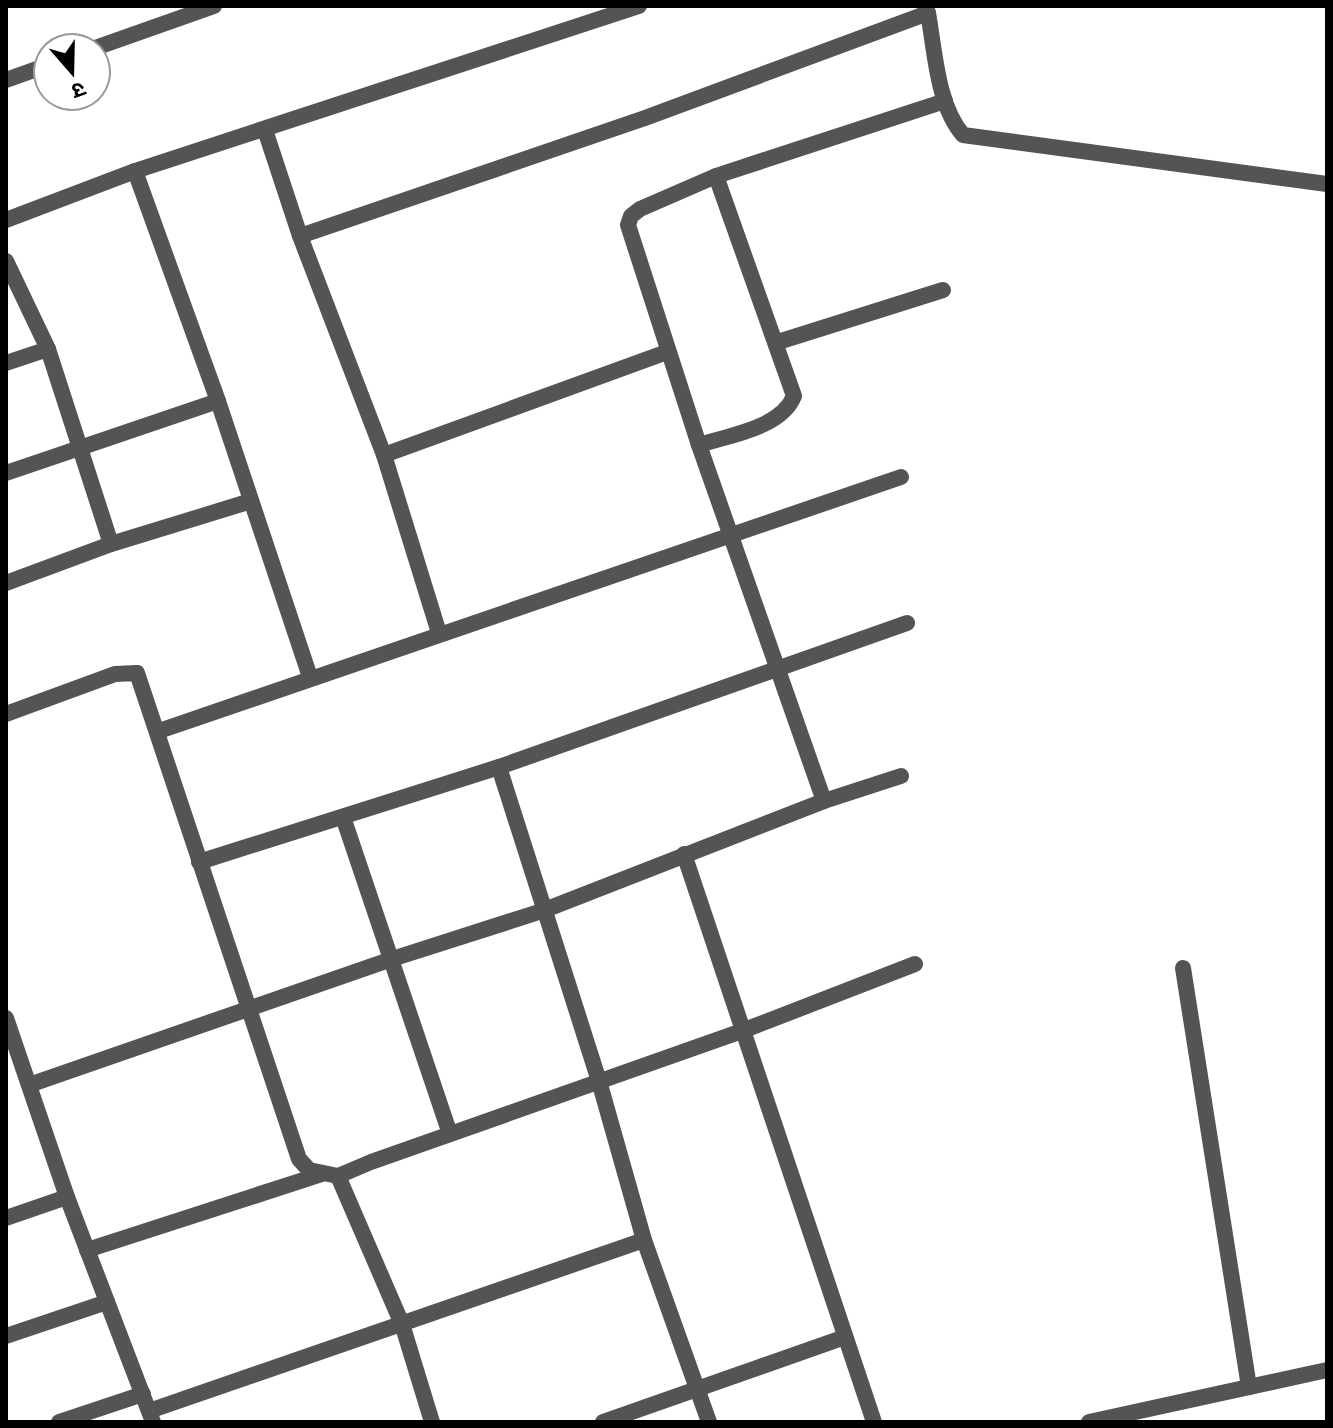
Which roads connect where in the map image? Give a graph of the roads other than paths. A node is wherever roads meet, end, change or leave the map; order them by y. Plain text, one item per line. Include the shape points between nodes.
1 (214, 6) edge
2 (639, 6) edge
3 (926, 9) edge
4 (112, 42) edge
5 (32, 71) edge
6 (6, 80) edge
7 (945, 101) junction
8 (265, 130) junction
9 (135, 171) junction
10 (716, 176) junction
11 (1327, 184) edge
12 (6, 220) edge
13 (300, 236) junction
14 (6, 261) edge
15 (943, 290) dead end
16 (778, 342) junction
17 (48, 349) junction
18 (667, 352) junction
19 (6, 363) edge
20 (218, 401) junction
21 (699, 445) junction
22 (77, 447) junction
23 (384, 455) junction
24 (6, 473) edge
25 (901, 477) dead end
26 (251, 501) junction
27 (732, 536) junction
28 (111, 544) junction
29 (6, 583) edge
30 (907, 623) dead end
31 (439, 633) junction
32 (775, 668) junction
33 (310, 677) junction
34 (6, 714) edge
35 (159, 731) junction
36 (499, 767) junction
37 (901, 776) dead end
38 (824, 801) junction
39 (343, 817) junction
40 (684, 854) junction
41 (199, 862) junction
42 (542, 911) junction
43 (392, 959) junction
44 (915, 964) dead end
45 (1183, 968) dead end
46 (246, 1008) junction
47 (6, 1018) edge
48 (742, 1031) junction
49 (599, 1081) junction
50 (29, 1085) junction
51 (450, 1134) junction
52 (331, 1175) junction
53 (67, 1197) junction
54 (6, 1218) edge
55 (644, 1240) junction
56 (87, 1250) junction
57 (107, 1302) junction
58 (402, 1324) junction
59 (6, 1336) edge
60 (845, 1337) junction
61 (1327, 1370) edge
62 (1249, 1387) junction
63 (697, 1391) junction
64 (143, 1394) junction
65 (151, 1416) edge
66 (59, 1422) edge
67 (432, 1422) edge
68 (603, 1422) edge
69 (709, 1422) edge
70 (874, 1422) edge
71 (1089, 1422) edge

1 - 4 street
2 - 8 street
3 - 7 street
3 - 13 street via 645,118
5 - 6 street
7 - 10 street
7 - 11 street via 963,135
8 - 9 street
8 - 13 street
9 - 12 street
9 - 20 street
10 - 16 street
10 - 18 street via 640,209 628,225
13 - 23 street
14 - 17 street
15 - 16 street
16 - 21 street via 794,396 789,410
17 - 19 street
17 - 22 street
18 - 21 street
18 - 23 street
20 - 22 street
20 - 26 street
21 - 27 street
22 - 24 street
22 - 28 street
23 - 31 street
25 - 27 street
26 - 28 street
26 - 33 street
27 - 31 street
27 - 32 street
28 - 29 street
30 - 32 street
31 - 33 street
32 - 36 street
32 - 38 street
33 - 35 street
34 - 35 street via 130,670 142,682
35 - 41 street
36 - 39 street
36 - 42 street
37 - 38 street
38 - 40 street
39 - 41 street
39 - 43 street
40 - 42 street
40 - 48 street
41 - 46 street
42 - 43 street
42 - 49 street
43 - 46 street
43 - 51 street
44 - 48 street
45 - 62 street
46 - 50 street
46 - 52 street via 299,1159 309,1170
47 - 50 street
48 - 49 street
48 - 60 street
49 - 51 street
49 - 55 street
50 - 53 street
51 - 52 street
52 - 56 street
52 - 58 street
53 - 54 street
53 - 56 street
55 - 58 street
55 - 63 street
56 - 57 street
57 - 59 street
57 - 64 street
58 - 65 street
58 - 67 street
60 - 63 street
60 - 70 street
61 - 62 street
62 - 71 street
63 - 68 street
63 - 69 street
64 - 65 street
64 - 66 street

